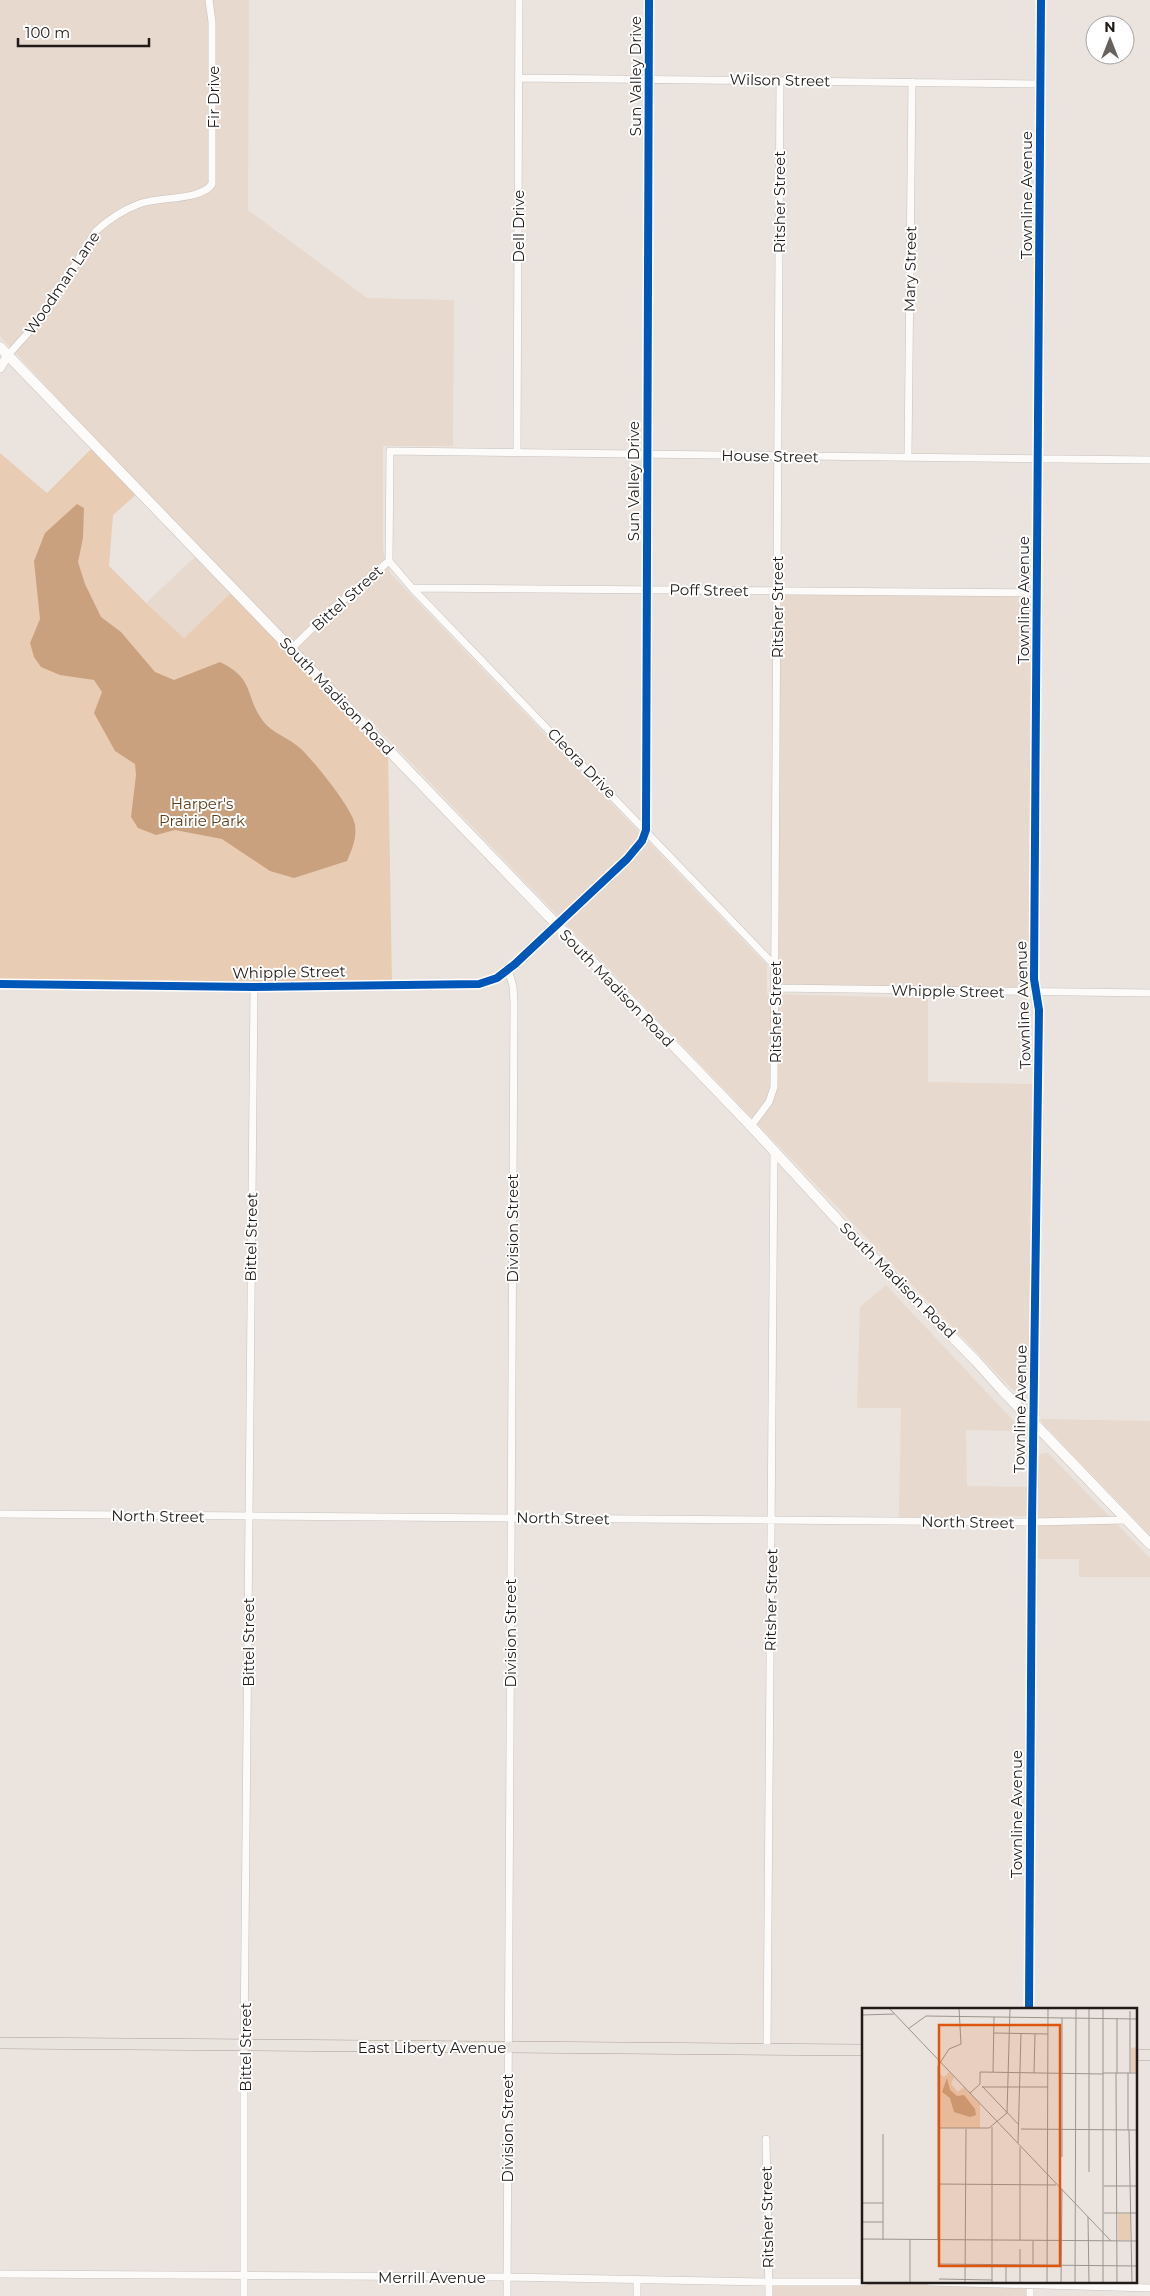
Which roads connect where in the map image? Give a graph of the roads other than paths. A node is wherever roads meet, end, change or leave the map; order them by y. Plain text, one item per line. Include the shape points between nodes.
1 (209, 0) edge
2 (520, 0) edge
3 (649, 0) edge
4 (1041, 0) edge
5 (519, 78) junction
6 (650, 79) junction
7 (780, 80) junction
8 (912, 82) junction
9 (1040, 84) junction
10 (206, 191) joint
11 (0, 347) edge
12 (8, 355) junction
13 (0, 368) edge
14 (390, 451) joint
15 (517, 452) junction
16 (646, 454) junction
17 (778, 456) junction
18 (908, 457) junction
19 (1038, 459) junction
20 (1150, 460) edge
21 (389, 561) junction
22 (412, 588) junction
23 (647, 589) junction
24 (777, 590) junction
25 (1037, 594) junction
26 (291, 649) junction
27 (646, 830) junction
28 (556, 924) junction
29 (775, 966) junction
30 (508, 970) junction
31 (0, 984) edge
32 (254, 987) junction
33 (775, 988) junction
34 (1036, 992) junction
35 (1150, 993) edge
36 (751, 1126) junction
37 (774, 1151) junction
38 (1033, 1422) junction
39 (0, 1514) edge
40 (249, 1517) junction
41 (511, 1518) junction
42 (772, 1520) junction
43 (1126, 1520) junction
44 (1032, 1522) junction
45 (1150, 1544) edge
46 (1029, 2008) edge
47 (0, 2043) edge
48 (244, 2045) junction
49 (508, 2048) junction
50 (767, 2049) junction
51 (862, 2050) edge
52 (766, 2139) dead end
53 (0, 2274) edge
54 (244, 2276) junction
55 (507, 2277) junction
56 (637, 2280) junction
57 (768, 2282) junction
58 (862, 2282) edge
59 (1054, 2284) edge
60 (1150, 2288) edge
61 (244, 2296) edge
62 (507, 2296) edge
63 (637, 2296) edge
64 (768, 2296) edge

1 - 10 street, Fir Drive via 212,22 213,177
2 - 5 street, Dell Drive
3 - 6 street, Sun Valley Drive
4 - 9 street, Townline Avenue
5 - 6 street, Wilson Street
5 - 15 street, Dell Drive
6 - 7 street, Wilson Street
6 - 16 street, Sun Valley Drive
7 - 8 street, Wilson Street
7 - 17 street, Ritsher Street
8 - 9 street, Wilson Street
8 - 18 street, Mary Street
9 - 19 street, Townline Avenue
10 - 12 street, Woodman Lane via 141,203 108,220 96,231 44,315
11 - 12 main road, South Madison Road
12 - 13 street
12 - 26 main road, South Madison Road
14 - 15 street, House Street
14 - 21 street, Bittel Street
15 - 16 street, House Street
16 - 17 street, House Street
16 - 23 street, Sun Valley Drive
17 - 18 street, House Street
17 - 24 street, Ritsher Street
18 - 19 street, House Street
19 - 20 street, House Street
19 - 25 street, Townline Avenue
21 - 22 street, Cleora Drive
21 - 26 street, Bittel Street
22 - 23 street, Poff Street
22 - 27 street, Cleora Drive
23 - 24 street, Poff Street
23 - 27 street, Sun Valley Drive
24 - 25 street, Poff Street
24 - 29 street, Ritsher Street
25 - 34 street, Townline Avenue
26 - 28 main road, South Madison Road
27 - 28 street, Sun Valley Drive via 636,850
27 - 29 street, Cleora Drive
28 - 30 street, Whipple Street
28 - 36 main road, South Madison Road
29 - 33 street, Ritsher Street
30 - 32 street, Whipple Street via 479,984
30 - 41 street, Division Street via 514,1003
31 - 32 street, Whipple Street
32 - 40 street, Bittel Street
33 - 34 street, Whipple Street
33 - 36 street, Ritsher Street via 774,1088 769,1102
34 - 35 street, Whipple Street
34 - 38 street, Townline Avenue via 1039,1010
36 - 37 main road, South Madison Road
37 - 38 main road, South Madison Road
37 - 42 street, Ritsher Street
38 - 43 main road, South Madison Road
38 - 44 street, Townline Avenue
39 - 40 street, North Street
40 - 41 street, North Street
40 - 48 street, Bittel Street
41 - 42 street, North Street
41 - 49 street, Division Street
42 - 44 street, North Street
42 - 50 street, Ritsher Street
43 - 44 street, North Street
43 - 45 main road, South Madison Road
44 - 46 street, Townline Avenue
47 - 48 main road, East Liberty Avenue
48 - 49 main road, East Liberty Avenue
48 - 54 street, Bittel Street
49 - 50 main road, East Liberty Avenue
49 - 55 street, Division Street
50 - 51 main road, East Liberty Avenue
52 - 57 street, Ritsher Street
53 - 54 street, Merrill Avenue
54 - 55 street, Merrill Avenue
54 - 61 street, Bittel Street
55 - 56 street, Merrill Avenue
55 - 62 street, Division Street
56 - 57 street, Merrill Avenue
56 - 63 street
57 - 58 street, Merrill Avenue
57 - 64 street, Ritsher Street
59 - 60 street

